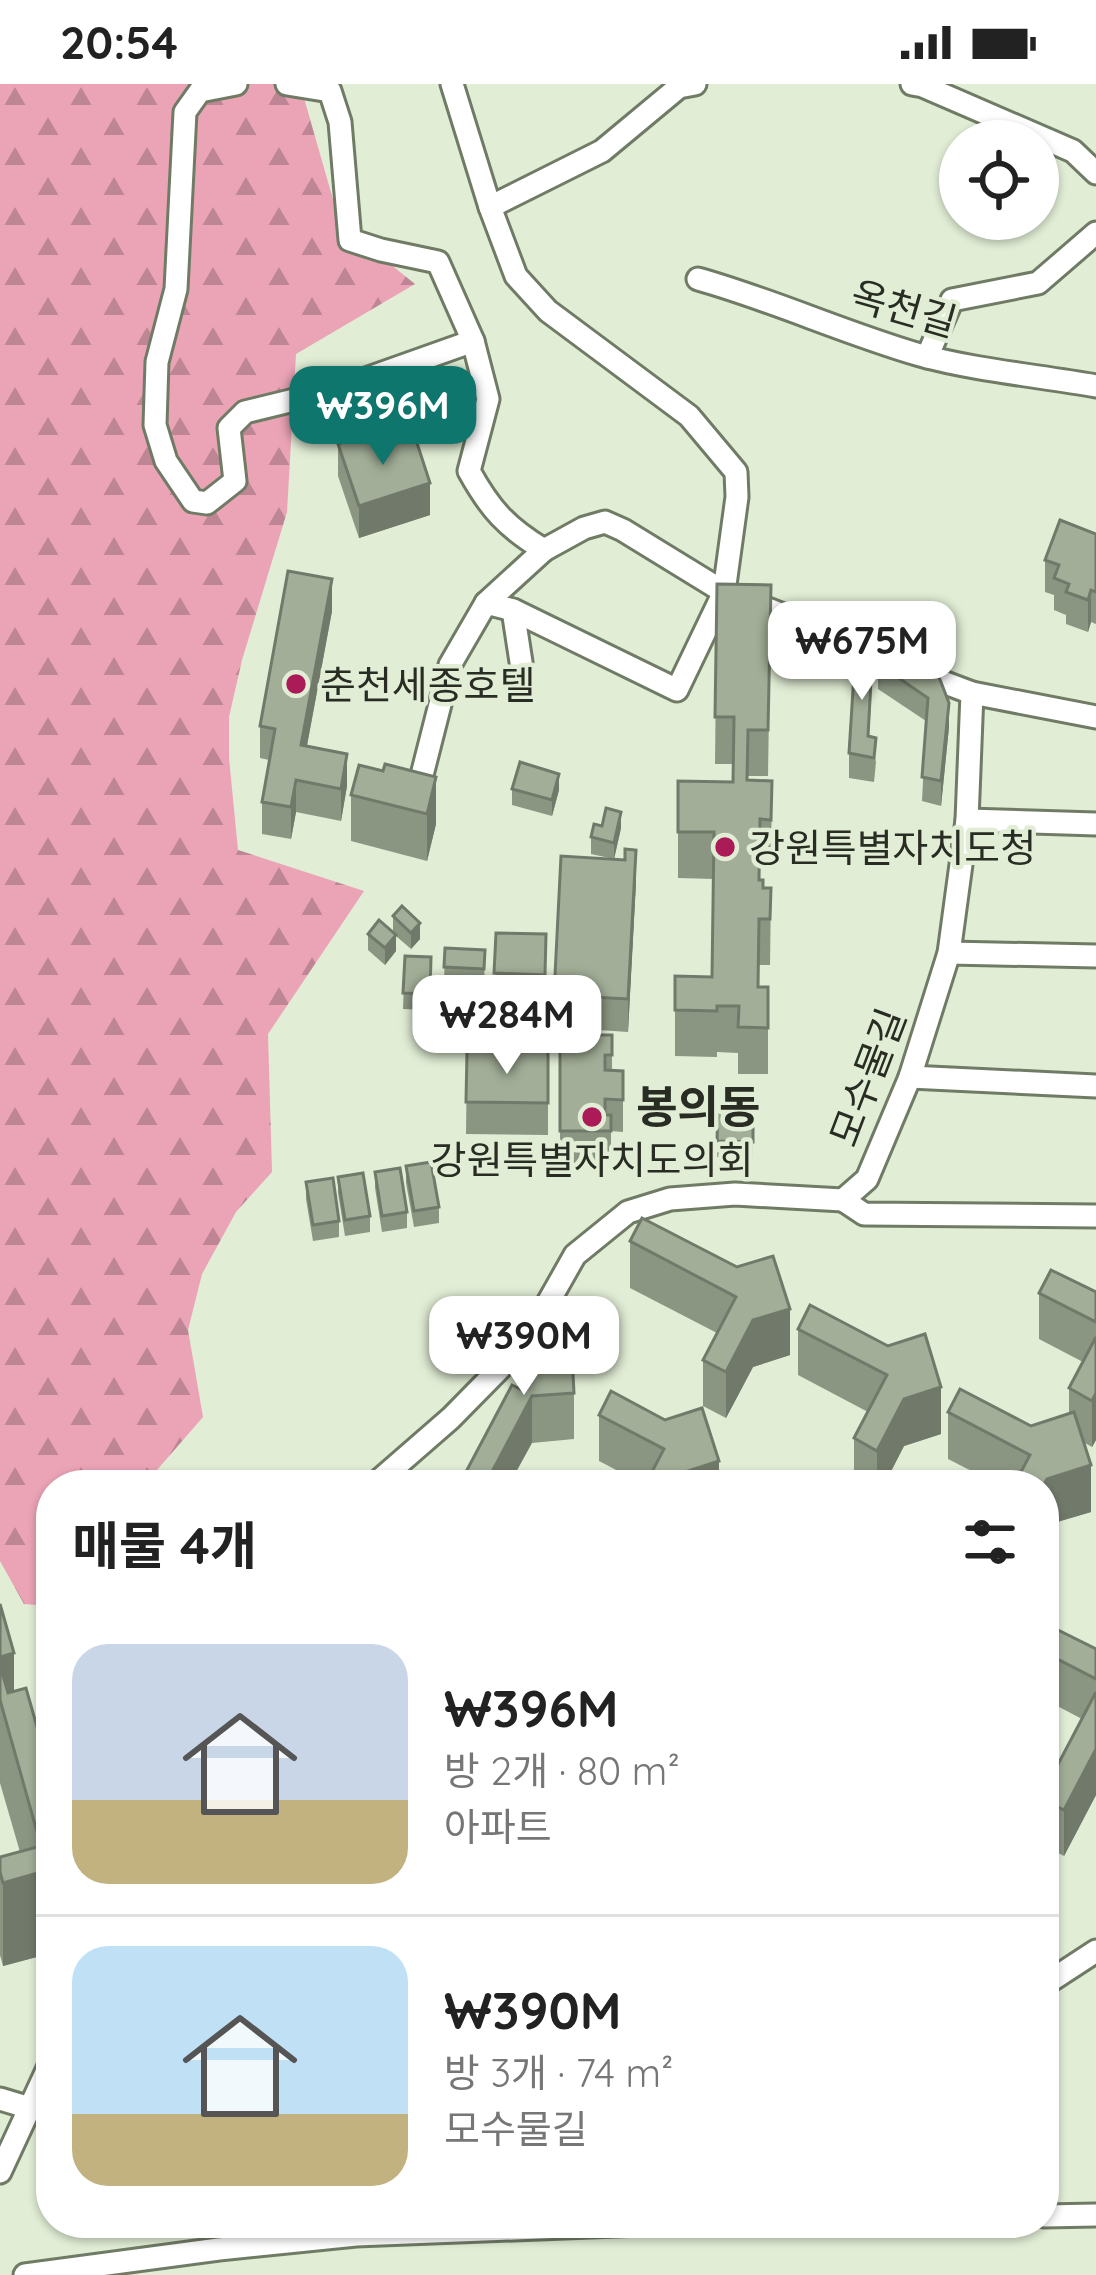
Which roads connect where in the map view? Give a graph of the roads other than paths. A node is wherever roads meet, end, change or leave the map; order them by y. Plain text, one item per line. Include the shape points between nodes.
1 (236, 84) edge
2 (287, 84) edge
3 (452, 84) edge
4 (694, 84) edge
5 (912, 84) edge
6 (1096, 173) edge
7 (490, 207) junction
8 (1096, 233) edge
9 (698, 279) dead end
10 (473, 340) junction
11 (927, 357) junction
12 (1096, 386) edge
13 (544, 550) junction
14 (724, 592) junction
15 (482, 609) junction
16 (513, 610) junction
17 (521, 662) dead end
18 (972, 693) junction
19 (1096, 717) edge
20 (422, 775) edge
21 (967, 820) junction
22 (1096, 824) edge
23 (949, 953) junction
24 (1096, 956) edge
25 (910, 1077) junction
26 (1096, 1086) edge
27 (843, 1200) junction
28 (1096, 1216) edge
29 (391, 1470) edge
30 (1096, 1951) edge
31 (1059, 1975) edge
32 (36, 2095) edge
33 (0, 2099) edge
34 (30, 2108) junction
35 (0, 2171) edge
36 (1059, 2216) edge
37 (1096, 2216) edge
38 (327, 2238) edge
39 (25, 2275) edge

1 - 10 street via 200,92 185,112 176,289 157,362 154,425 193,501 207,502 236,481 229,428 245,412 335,390
2 - 10 street via 330,92 350,240 438,262
3 - 7 street
4 - 7 street via 679,86 602,152
5 - 6 street via 1073,152
7 - 14 street via 516,276 548,311 689,416 736,472
8 - 11 street via 1038,283 952,300
9 - 11 street, 옥천길
10 - 13 street via 488,399 469,471 488,506
11 - 12 street, 옥천길
13 - 14 street via 605,522
13 - 15 street
14 - 16 street via 677,690
14 - 18 street
15 - 16 street
15 - 20 street via 450,665
16 - 17 street
18 - 19 street
18 - 21 street, 모수물길
21 - 22 street
21 - 23 street, 모수물길
23 - 24 street
23 - 25 street, 모수물길
25 - 26 street
25 - 27 street, 모수물길 via 867,1179
27 - 28 street via 864,1214
27 - 29 street, 모수물길 via 735,1194 628,1212 575,1255 503,1364
30 - 31 street
32 - 34 street
33 - 34 street
34 - 35 street
36 - 37 street
38 - 39 street

